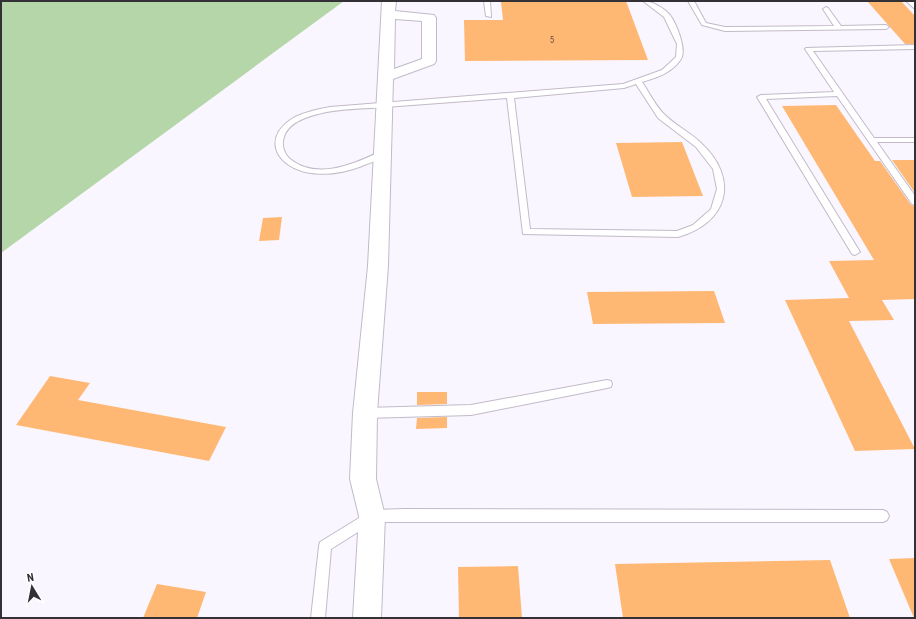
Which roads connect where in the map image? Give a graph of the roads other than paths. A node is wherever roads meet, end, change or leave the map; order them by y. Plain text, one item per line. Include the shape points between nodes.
1 (487, 1) edge
2 (646, 1) edge
3 (691, 1) edge
4 (909, 1) edge
5 (915, 6) edge
6 (389, 8) edge
7 (826, 9) dead end
8 (489, 16) dead end
9 (886, 27) dead end
10 (839, 28) junction
11 (915, 47) edge
12 (386, 77) junction
13 (638, 81) junction
14 (840, 94) junction
15 (510, 96) junction
16 (385, 105) junction
17 (872, 140) junction
18 (915, 140) edge
19 (382, 154) junction
20 (915, 202) edge
21 (855, 252) dead end
22 (607, 384) dead end
23 (365, 413) junction
24 (372, 516) junction
25 (883, 516) dead end
26 (318, 618) edge
27 (367, 618) edge

1 - 8 lane
2 - 13 lane via 667,16 680,44 679,58 665,72
3 - 10 lane via 704,24 725,29
4 - 5 lane
6 - 12 street
6 - 12 street via 429,18 429,61
7 - 10 lane
9 - 10 lane
11 - 14 lane via 808,49
12 - 16 street
13 - 15 lane via 624,86
13 - 15 lane via 661,116 699,145 717,169 721,189 715,210 696,227 678,234 526,232
14 - 17 lane
14 - 21 lane via 761,97
15 - 16 lane
16 - 19 street
16 - 19 lane via 313,112 290,123 278,140 283,156 309,170 344,170
17 - 18 lane
17 - 20 lane
19 - 23 street via 378,266
22 - 23 lane via 471,410
23 - 24 street via 363,479
24 - 25 lane
24 - 26 lane via 325,546
24 - 27 street

